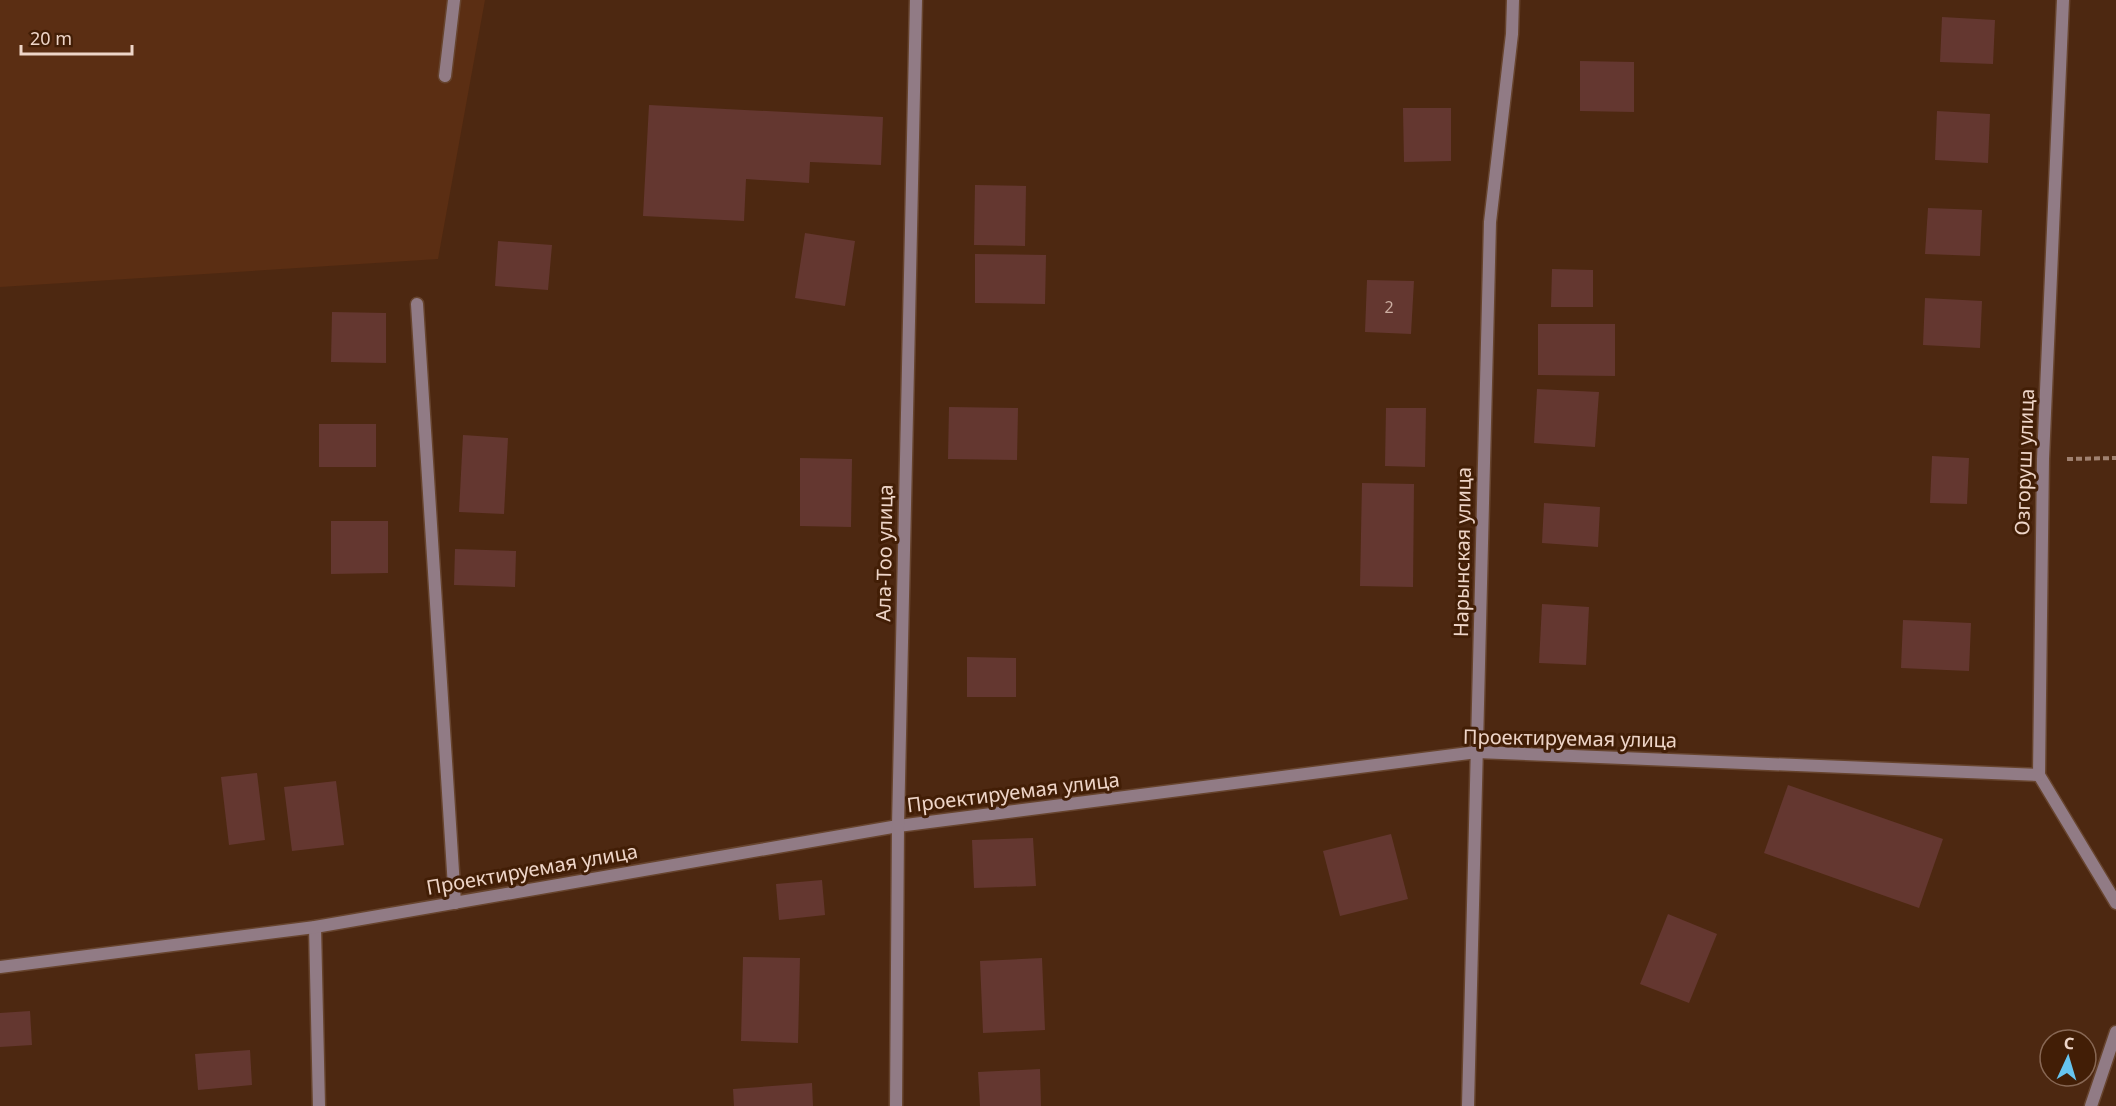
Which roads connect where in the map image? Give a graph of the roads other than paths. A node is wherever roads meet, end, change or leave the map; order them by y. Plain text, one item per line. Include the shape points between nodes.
1 (454, 0) edge
2 (916, 0) edge
3 (1513, 0) edge
4 (2063, 0) edge
5 (445, 76) dead end
6 (417, 304) dead end
7 (1477, 752) junction
8 (2039, 775) junction
9 (898, 826) junction
10 (455, 903) junction
11 (2116, 903) edge
12 (315, 927) junction
13 (0, 967) edge
14 (2116, 1032) edge
15 (319, 1106) edge
16 (896, 1106) edge
17 (1468, 1106) edge
18 (2091, 1106) edge

1 - 5 street
2 - 9 street, Ала-Тоо улица
3 - 7 street, Нарынская улица via 1490,222
4 - 8 street, Озгоруш улица via 2043,459
6 - 10 street
7 - 8 street, Проектируемая улица
7 - 9 street, Проектируемая улица
7 - 17 street, Нарынская улица
8 - 11 street
9 - 10 street, Проектируемая улица
9 - 16 street, Ала-Тоо улица
10 - 12 street, Проектируемая улица
12 - 13 street, Проектируемая улица
12 - 15 street
14 - 18 street

